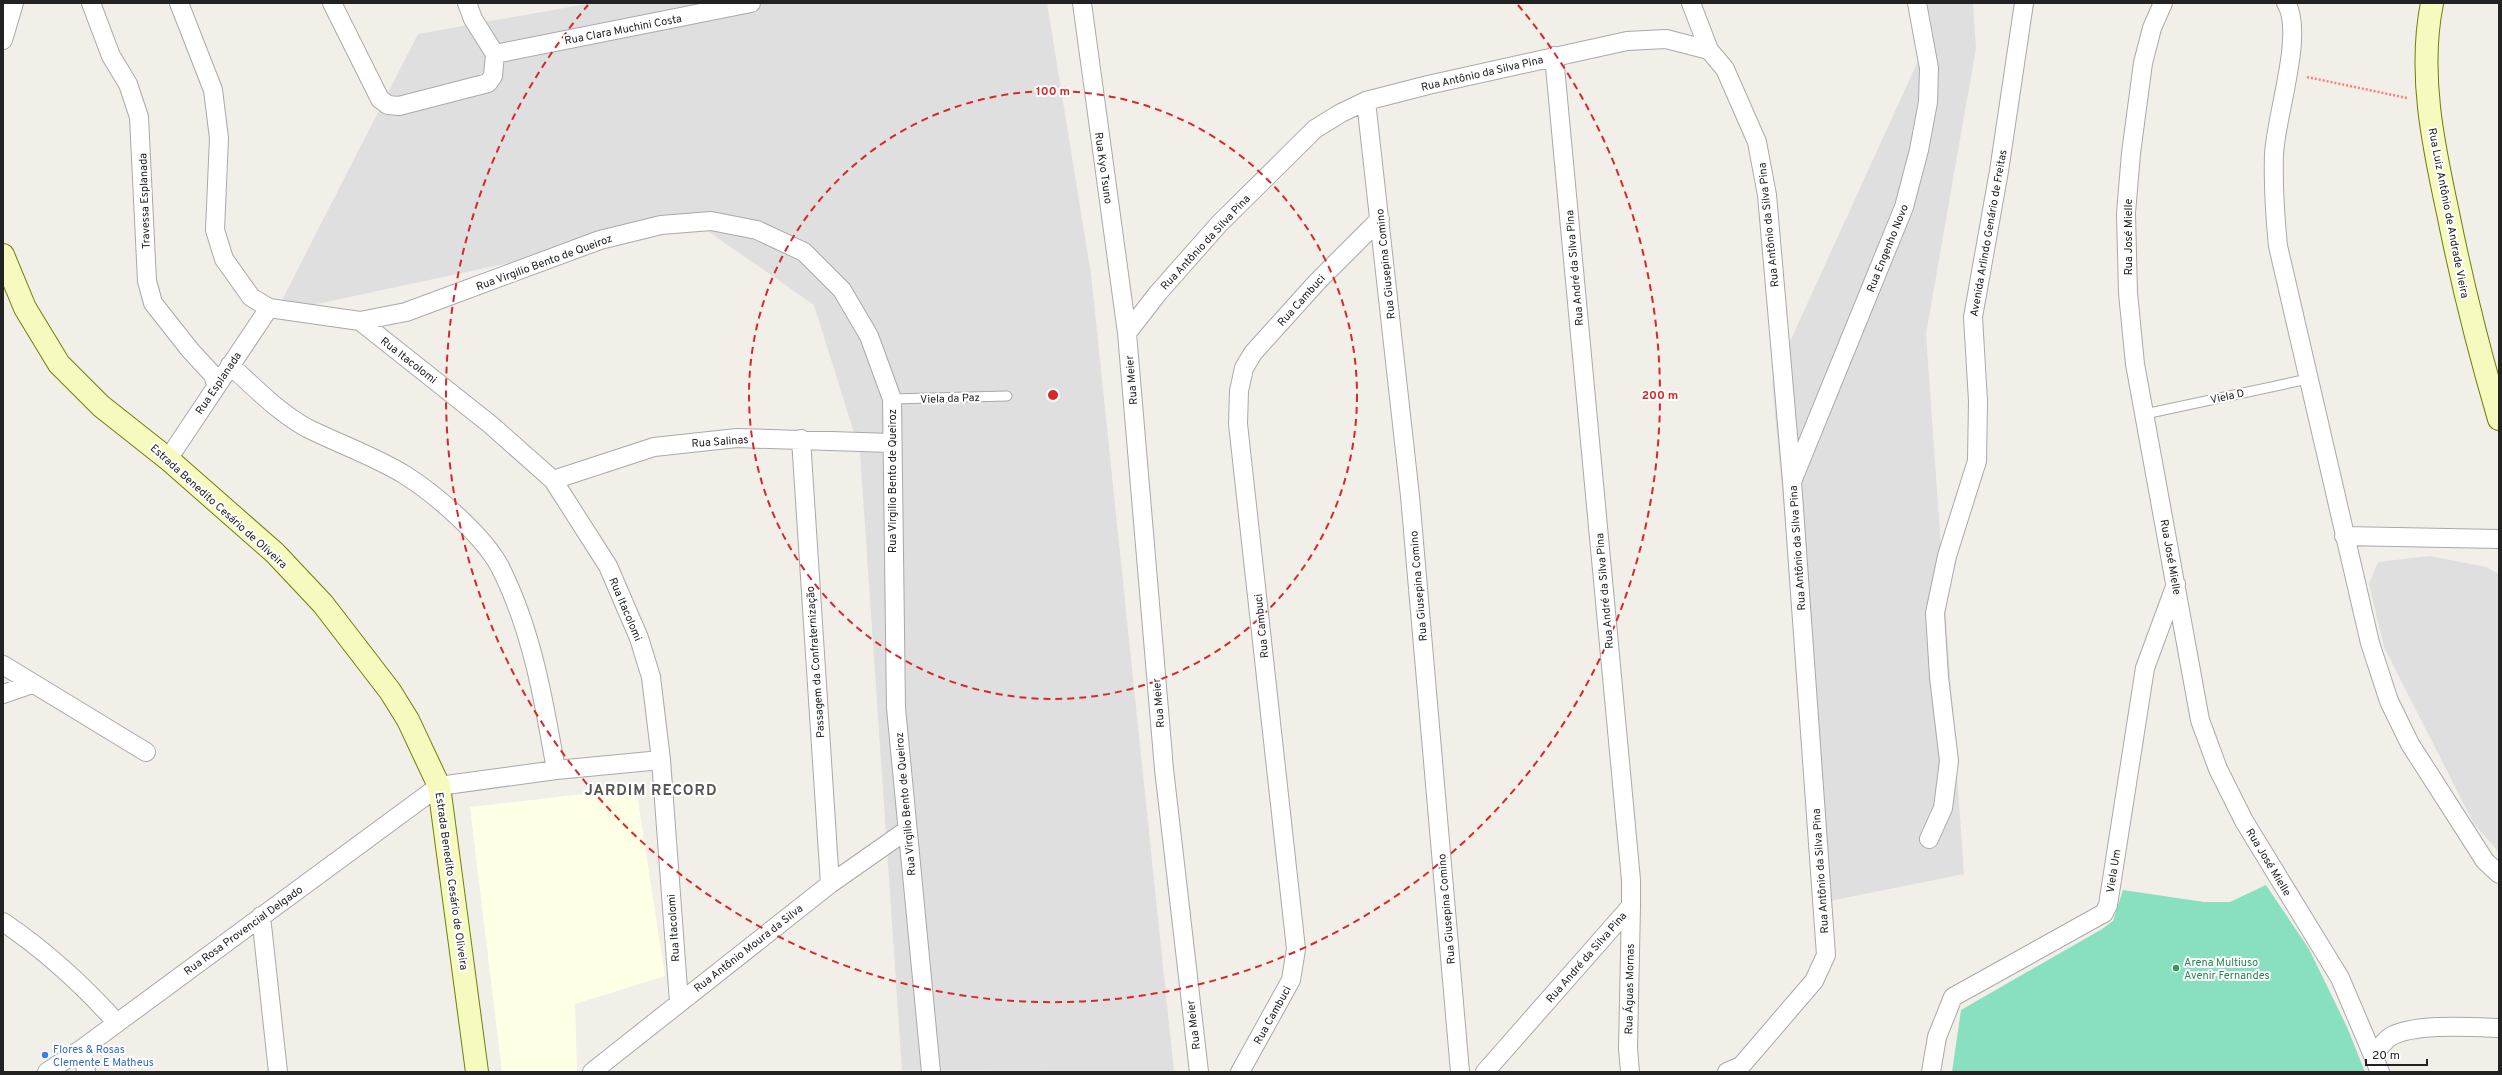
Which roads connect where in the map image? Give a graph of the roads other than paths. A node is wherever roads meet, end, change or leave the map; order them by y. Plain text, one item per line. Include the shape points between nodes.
1 (14, 3) edge
2 (91, 3) edge
3 (179, 3) edge
4 (332, 3) edge
5 (467, 3) edge
6 (751, 3) edge
7 (1082, 3) edge
8 (1690, 3) edge
9 (1917, 3) edge
10 (2024, 3) edge
11 (2163, 3) edge
12 (2286, 3) edge
13 (2432, 3) edge
14 (3, 40) edge
15 (1709, 50) junction
16 (495, 54) junction
17 (1554, 56) junction
18 (1366, 101) junction
19 (1380, 219) junction
20 (3, 255) edge
21 (269, 308) junction
22 (360, 321) junction
23 (1127, 333) junction
24 (230, 365) junction
25 (2308, 379) junction
26 (216, 385) junction
27 (1007, 396) dead end
28 (892, 399) junction
29 (2145, 414) junction
30 (2499, 420) edge
31 (801, 439) junction
32 (892, 443) junction
33 (168, 459) junction
34 (554, 480) junction
35 (1792, 481) junction
36 (2344, 536) junction
37 (2499, 539) edge
38 (2176, 583) junction
39 (3, 665) edge
40 (32, 684) junction
41 (3, 694) edge
42 (146, 752) dead end
43 (661, 760) junction
44 (556, 770) junction
45 (439, 786) junction
46 (907, 830) junction
47 (1929, 839) dead end
48 (2499, 874) edge
49 (830, 884) junction
50 (1631, 906) junction
51 (261, 916) junction
52 (3, 922) edge
53 (679, 1002) junction
54 (117, 1023) junction
55 (2499, 1028) edge
56 (83, 1048) junction
57 (2373, 1055) junction
58 (47, 1072) edge
59 (86, 1072) edge
60 (278, 1072) edge
61 (477, 1072) edge
62 (592, 1072) edge
63 (931, 1072) edge
64 (1199, 1072) edge
65 (1240, 1072) edge
66 (1460, 1072) edge
67 (1485, 1072) edge
68 (1630, 1072) edge
69 (1727, 1072) edge
70 (1931, 1072) edge
71 (2380, 1072) edge

1 - 14 street
2 - 26 street, Travessa Esplanada via 111,56 128,84 138,117 147,281 153,303 213,375
3 - 21 street, Rua Virgilio Bento de Queiroz via 213,90 219,138 215,230 224,259 251,297
4 - 16 street via 352,39 373,87 380,99 388,105 399,106 488,82 493,76
5 - 16 street via 473,19
6 - 16 street, Rua Clara Muchini Costa
7 - 23 street, Rua Kyo Tsuno
8 - 15 street
9 - 35 street, Rua Engenho Novo via 1929,68 1928,102 1920,150 1904,207
10 - 47 street, Avenida Arlindo Genário de Freitas via 1999,171 1973,317 1978,400 1977,461 1947,556 1935,613 1939,677 1949,761 1943,808
11 - 29 street, Rua José Mielle via 2152,28 2143,63 2126,213 2128,300 2135,364
12 - 25 street via 2293,36 2275,139 2274,212 2278,246
13 - 30 main road, Rua Luiz Antônio de Andrade Vieira via 2428,25 2427,102 2465,296
15 - 17 street, Rua Antônio da Silva Pina via 1666,39 1627,41
15 - 35 street, Rua Antônio da Silva Pina via 1726,68 1757,142 1767,195
17 - 18 street, Rua Antônio da Silva Pina
17 - 50 street, Rua André da Silva Pina via 1631,880
18 - 19 street, Rua Giusepina Comino
18 - 23 street, Rua Antônio da Silva Pina via 1315,129 1214,230 1158,293
19 - 65 street, Rua Cambuci via 1317,282 1253,353 1244,368 1239,391 1238,424 1296,950 1291,980
19 - 66 street, Rua Giusepina Comino via 1410,496
20 - 33 main road, Estrada Benedito Cesário de Oliveira via 25,308 59,364 101,406
21 - 22 street, Rua Virgilio Bento de Queiroz
21 - 24 street, Rua Esplanada
22 - 28 street, Rua Virgilio Bento de Queiroz via 406,312 600,240 661,225 711,221 733,224 757,230 804,252 842,290 869,336
22 - 34 street, Rua Itacolomi via 491,425
23 - 64 street, Rua Meier via 1164,769
24 - 26 street, Rua Esplanada
24 - 44 street via 274,405 306,427 404,474 433,494 469,528 499,566 523,621 542,690
25 - 29 lane, Viela D
25 - 36 street
26 - 33 street, Rua Esplanada
27 - 28 lane, Viela da Paz
28 - 32 street, Rua Virgilio Bento de Queiroz
29 - 38 street, Rua José Mielle
31 - 32 street, Rua Salinas
31 - 34 street, Rua Salinas via 737,438 654,447
31 - 49 street, Passagem da Confraternização
32 - 46 street, Rua Virgilio Bento de Queiroz via 896,708
33 - 45 main road, Estrada Benedito Cesário de Oliveira via 275,553 323,604 390,691 408,720
34 - 43 street, Rua Itacolomi via 608,566 639,638 651,677
35 - 69 street, Rua Antônio da Silva Pina via 1826,955 1814,981 1741,1066
36 - 37 street
36 - 48 street via 2370,643 2388,701 2410,744 2485,861
38 - 57 street, Rua José Mielle via 2200,720 2218,769 2244,821 2340,978
38 - 70 street, Viela Um via 2146,668 2108,905 2104,913 1953,997 1937,1037
39 - 40 street
40 - 41 street
40 - 42 street
43 - 44 street
43 - 53 street, Rua Itacolomi
44 - 45 street
45 - 51 street, Rua Rosa Provencial Delgado
45 - 61 main road, Estrada Benedito Cesário de Oliveira
46 - 49 street, Rua Antônio Moura da Silva
46 - 63 street, Rua Virgilio Bento de Queiroz
49 - 53 street, Rua Antônio Moura da Silva
50 - 67 street, Rua André da Silva Pina
50 - 68 street, Rua Águas Mornas via 1628,1048
51 - 54 street, Rua Rosa Provencial Delgado
51 - 60 street
52 - 54 street via 34,943 74,977
53 - 62 street, Rua Antônio Moura da Silva
54 - 56 street, Rua Rosa Provencial Delgado
55 - 57 street via 2444,1026 2412,1031 2390,1037
56 - 58 street, Rua Rosa Provencial Delgado
56 - 59 street
57 - 71 street, Rua José Mielle

